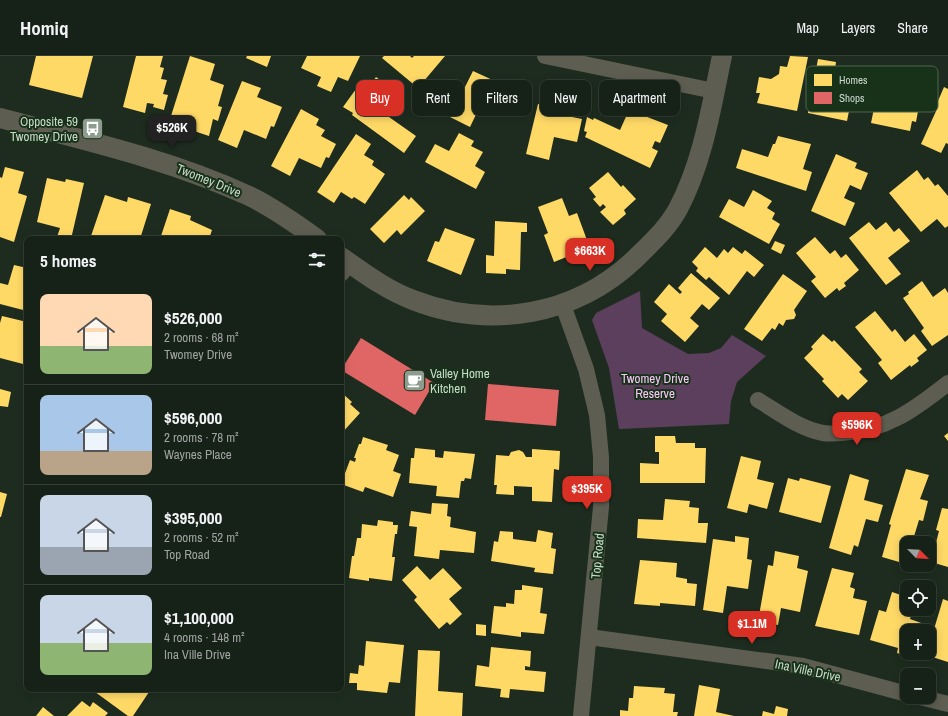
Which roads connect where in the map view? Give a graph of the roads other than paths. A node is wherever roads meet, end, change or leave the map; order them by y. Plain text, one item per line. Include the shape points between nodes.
1 (545, 56) edge
2 (722, 56) edge
3 (714, 91) junction
4 (0, 118) edge
5 (313, 236) edge
6 (344, 265) edge
7 (563, 305) junction
8 (948, 383) edge
9 (758, 400) dead end
10 (589, 637) junction
11 (900, 692) edge
12 (936, 701) edge
13 (948, 704) edge
14 (581, 716) edge

1 - 3 street
2 - 3 street
3 - 7 street via 695,171 677,211 664,231 617,275
4 - 5 street, Twomey Drive via 182,168 248,196
6 - 7 street via 413,300 444,310 468,314 513,315
7 - 10 street, Top Road via 586,369 597,416 601,457 601,507
8 - 9 street via 916,408 892,421 862,432 824,433 796,423
10 - 11 street, Ina Ville Drive via 803,666
10 - 14 street, Top Road
12 - 13 street

